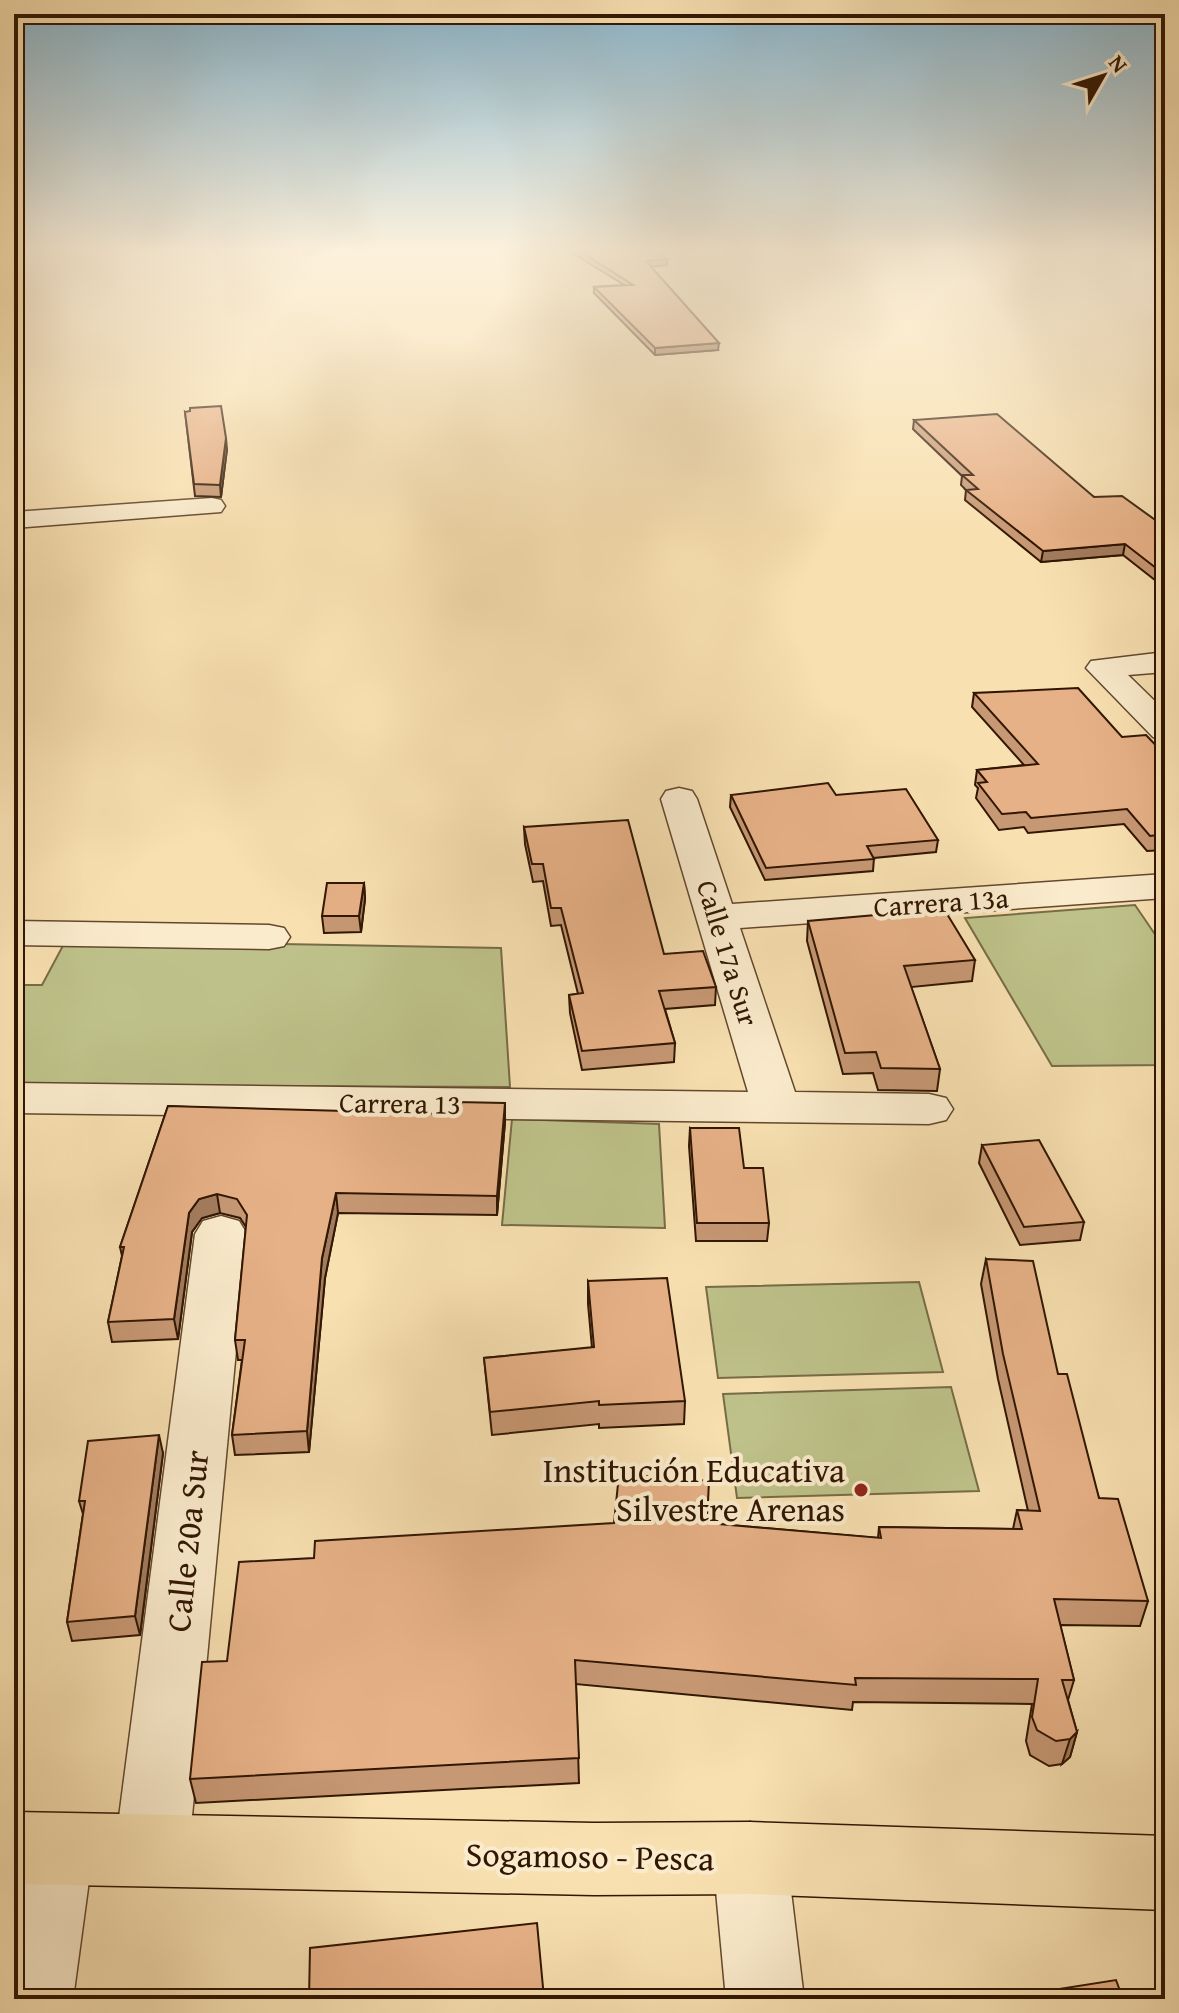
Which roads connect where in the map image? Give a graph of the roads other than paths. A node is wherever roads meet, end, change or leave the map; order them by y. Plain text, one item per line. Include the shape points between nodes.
1 (212, 506) edge
2 (14, 520) edge
3 (1165, 662) edge
4 (1165, 730) edge
5 (679, 799) dead end
6 (1165, 886) edge
7 (717, 917) junction
8 (14, 933) edge
9 (269, 937) dead end
10 (14, 1098) edge
11 (776, 1107) junction
12 (929, 1109) dead end
13 (221, 1234) dead end
14 (152, 1848) junction
15 (35, 1850) edge
16 (750, 1858) junction
17 (1165, 1873) edge
18 (34, 1999) edge
19 (765, 1999) edge

1 - 2 street
3 - 4 street via 1102,668
5 - 7 street, Calle 17a Sur
6 - 7 street, Carrera 13a
7 - 11 street, Calle 17a Sur
8 - 9 street
10 - 11 street, Carrera 13
11 - 12 street, Carrera 13
13 - 14 street, Calle 20a Sur
14 - 15 main road, Sogamoso - Pesca
14 - 16 main road, Sogamoso - Pesca
15 - 18 street
16 - 17 main road, Sogamoso - Pesca
16 - 19 street

